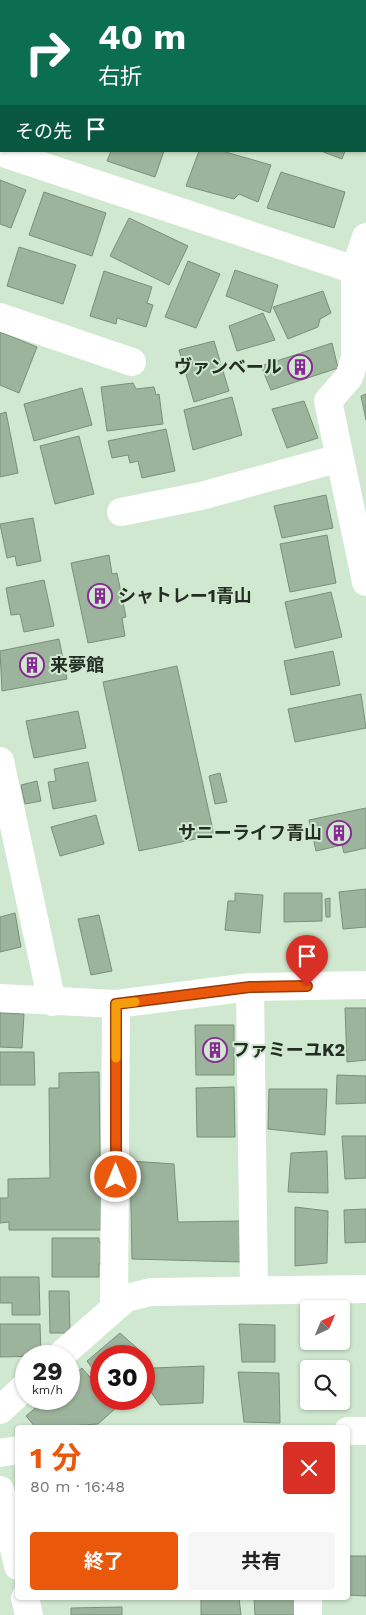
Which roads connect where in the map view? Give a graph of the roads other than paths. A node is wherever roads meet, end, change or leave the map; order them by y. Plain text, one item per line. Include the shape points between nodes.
1 (0, 152) edge
2 (366, 237) edge
3 (355, 270) junction
4 (0, 316) edge
5 (132, 362) dead end
6 (358, 375) edge
7 (340, 458) junction
8 (122, 512) dead end
9 (366, 582) edge
10 (0, 761) edge
11 (366, 985) edge
12 (250, 987) junction
13 (0, 998) edge
14 (52, 1002) junction
15 (116, 1004) junction
16 (366, 1289) edge
17 (254, 1290) junction
18 (114, 1308) junction
19 (72, 1345) edge
20 (15, 1396) edge
21 (0, 1410) edge
22 (366, 1431) edge
23 (350, 1432) edge
24 (15, 1450) edge
25 (0, 1453) edge
26 (0, 1490) edge
27 (15, 1553) edge
28 (25, 1600) edge
29 (308, 1600) edge
30 (29, 1615) edge
31 (308, 1615) edge

1 - 3 street
2 - 3 street
3 - 6 street via 355,358
4 - 5 street
6 - 7 street via 328,402
7 - 8 street via 201,496
7 - 9 street
10 - 14 street
11 - 12 street
12 - 15 street
12 - 17 street
13 - 14 street
14 - 15 street
15 - 18 street
16 - 17 street
17 - 18 street via 151,1292 126,1298
18 - 19 street
20 - 21 street
22 - 23 street
24 - 25 street
26 - 27 street
28 - 30 street
29 - 31 street

